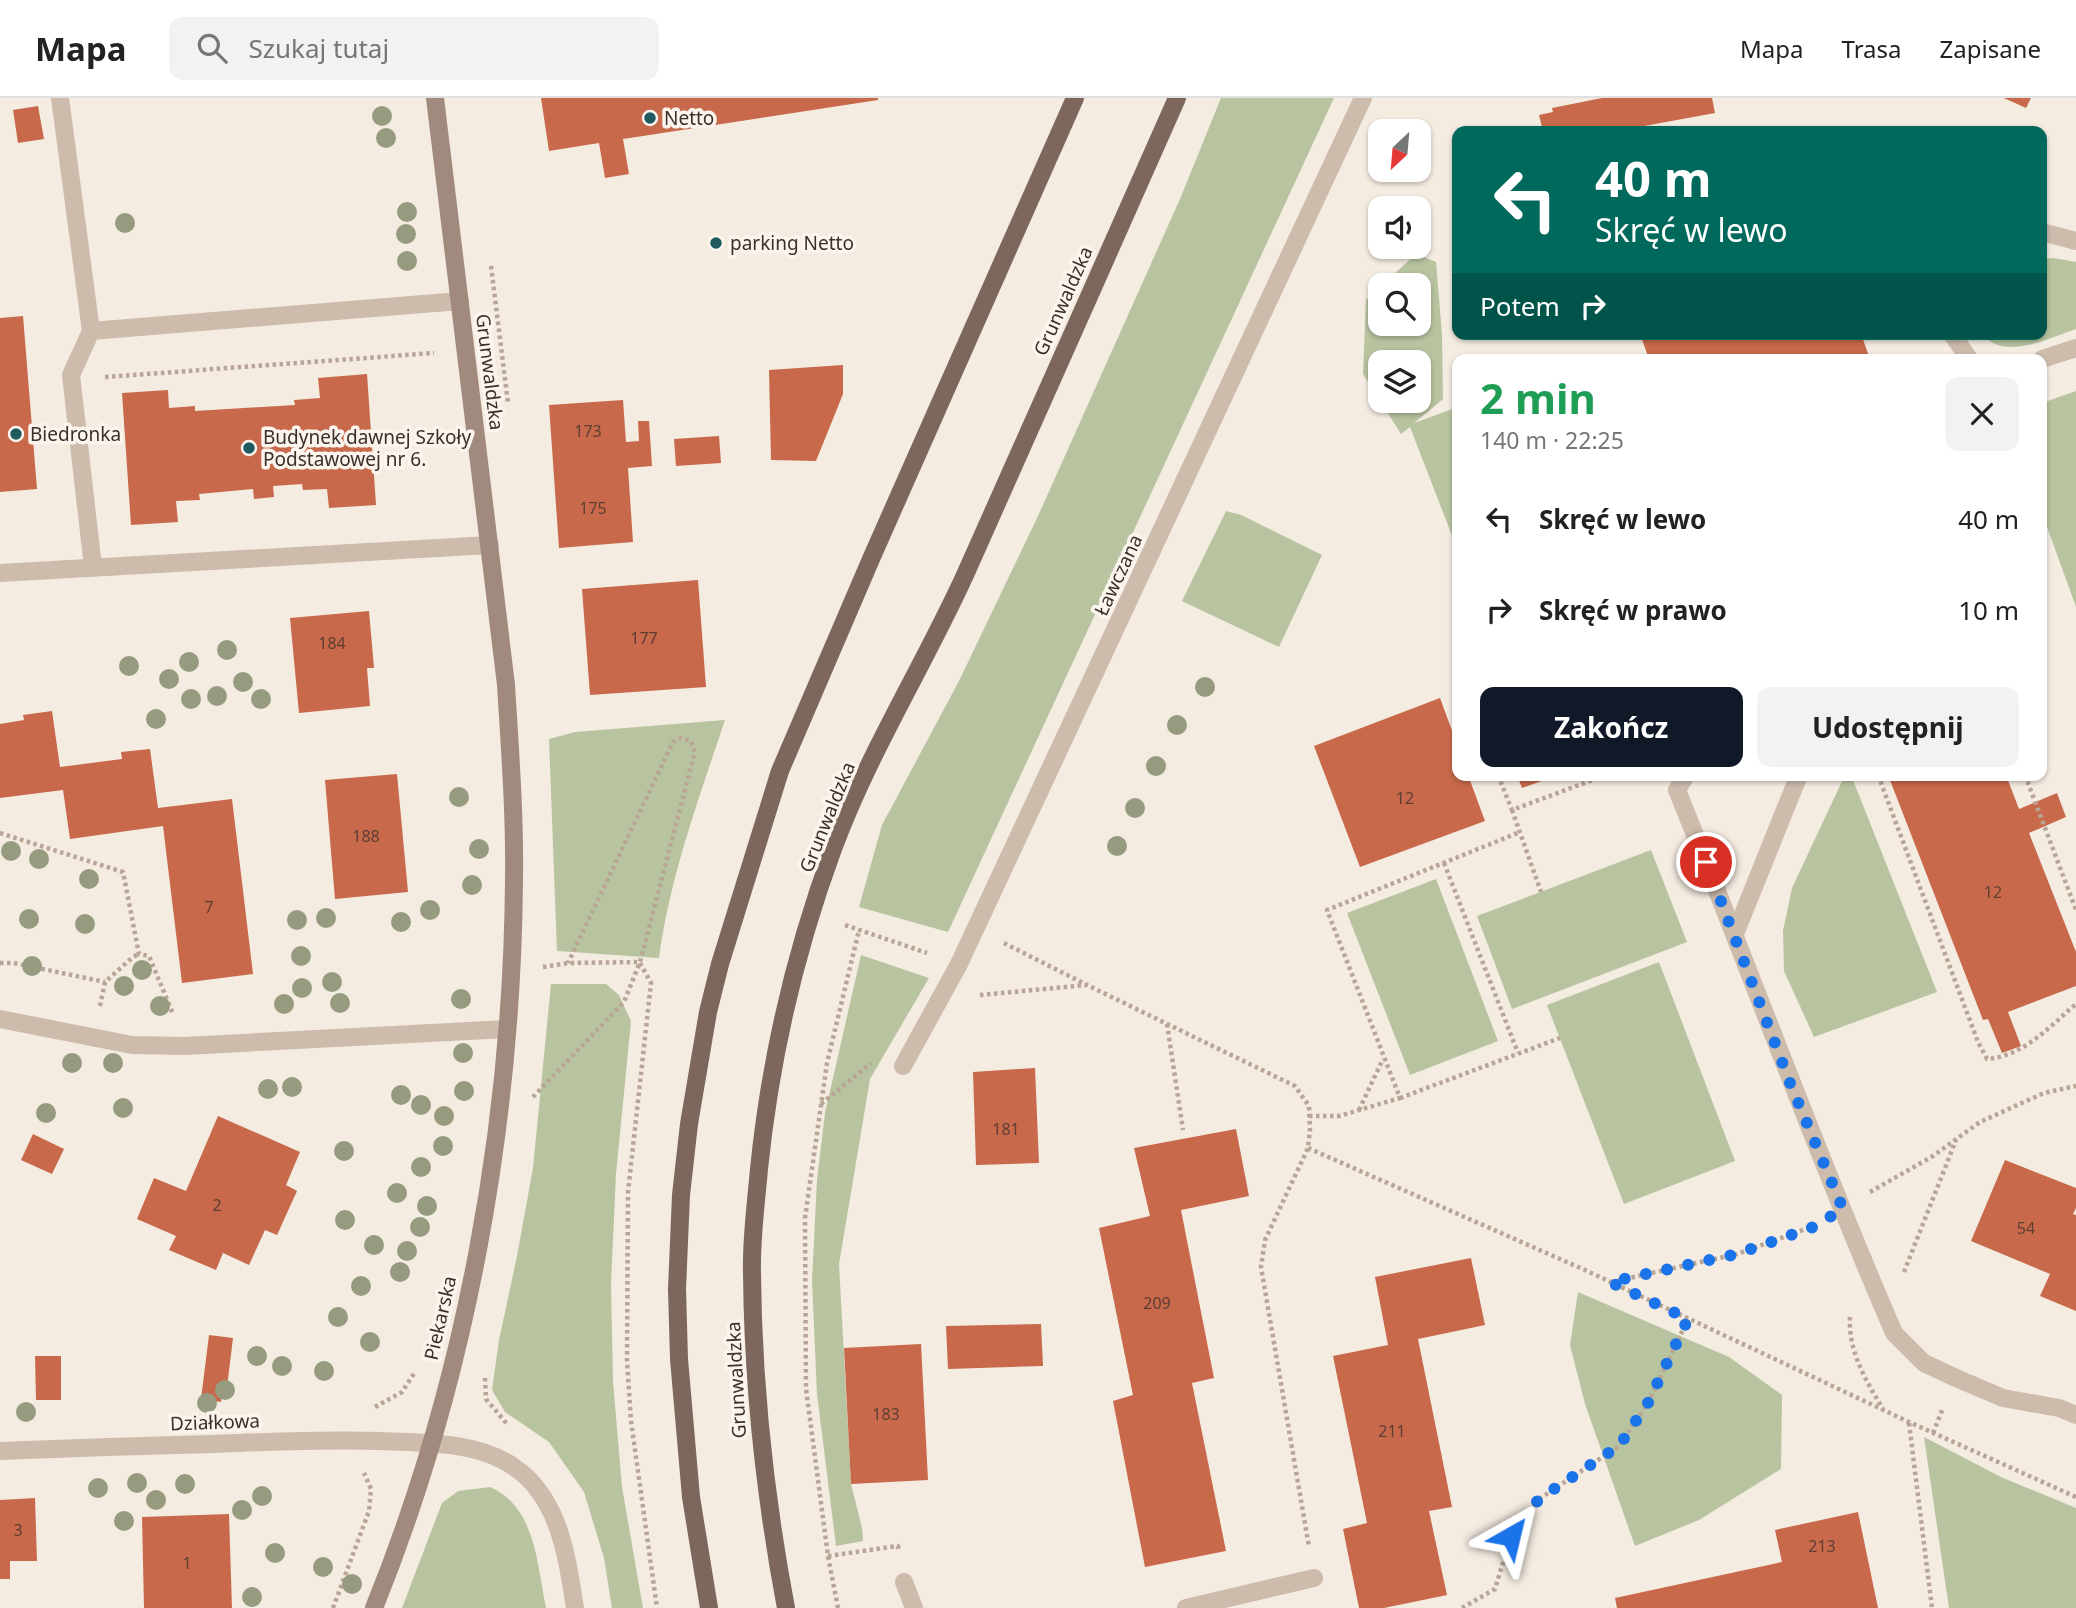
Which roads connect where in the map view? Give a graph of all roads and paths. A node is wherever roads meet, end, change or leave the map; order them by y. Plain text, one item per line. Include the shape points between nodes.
1 (60, 98) edge
2 (435, 98) edge
3 (1075, 98) edge
4 (1177, 98) edge
5 (1363, 98) edge
6 (2047, 233) edge
7 (2076, 241) edge
8 (460, 301) junction
9 (91, 331) junction
10 (2076, 348) edge
11 (435, 353) dead end
12 (2047, 357) edge
13 (72, 380) junction
14 (490, 545) junction
15 (93, 567) junction
16 (0, 573) edge
17 (1500, 781) edge
18 (1590, 781) edge
19 (1682, 781) edge
20 (1797, 781) edge
21 (1880, 781) edge
22 (2027, 781) edge
23 (1512, 810) junction
24 (1520, 832) junction
25 (0, 833) edge
26 (1444, 863) junction
27 (1541, 892) dead end
28 (2076, 910) edge
29 (845, 925) dead end
30 (859, 930) junction
31 (1735, 934) junction
32 (1000, 942) dead end
33 (0, 962) edge
34 (640, 962) junction
35 (568, 963) junction
36 (959, 964) junction
37 (542, 967) dead end
38 (105, 982) dead end
39 (1087, 985) junction
40 (980, 995) dead end
41 (2076, 1004) edge
42 (175, 1017) dead end
43 (0, 1019) edge
44 (1167, 1024) junction
45 (508, 1029) junction
46 (1560, 1038) dead end
47 (1518, 1054) junction
48 (1384, 1058) junction
49 (902, 1066) joint
50 (2076, 1086) edge
51 (533, 1097) dead end
52 (1400, 1098) junction
53 (820, 1105) junction
54 (1359, 1110) junction
55 (1309, 1116) junction
56 (1183, 1130) dead end
57 (1956, 1139) junction
58 (1308, 1148) junction
59 (1843, 1209) junction
60 (1920, 1233) dead end
61 (1610, 1282) junction
62 (1688, 1319) junction
63 (418, 1361) dead end
64 (368, 1409) dead end
65 (2076, 1415) edge
66 (1909, 1423) junction
67 (431, 1443) junction
68 (0, 1451) edge
69 (358, 1470) dead end
70 (2076, 1497) edge
71 (828, 1556) junction
72 (1314, 1578) joint
73 (904, 1582) joint
74 (333, 1608) edge
75 (374, 1608) edge
76 (575, 1608) edge
77 (657, 1608) edge
78 (709, 1608) edge
79 (786, 1608) edge
80 (838, 1608) edge
81 (915, 1608) edge
82 (1186, 1608) edge
83 (1462, 1608) edge
84 (1932, 1608) edge

1 - 9 street
2 - 8 street, Grunwaldzka
3 - 78 main road via 780,771 708,1012 681,1195 677,1289 678,1359 691,1497
4 - 79 main road, Grunwaldzka via 963,578 843,825 802,948 765,1109 751,1270 756,1402
5 - 36 street, Ławczana
6 - 7 street
8 - 9 street
8 - 14 street, Grunwaldzka
9 - 13 street
10 - 12 street
11 - 13 path
13 - 15 street
14 - 15 street
14 - 45 street, Grunwaldzka via 512,782 514,880
15 - 16 street
17 - 23 path
18 - 23 path
19 - 31 street via 1677,790
20 - 31 street
21 - 41 path via 1987,1059 2025,1048
22 - 28 path
23 - 24 path
24 - 26 path
24 - 27 path
25 - 42 path via 123,872 139,954 149,956
26 - 47 path
26 - 48 path via 1327,910
29 - 30 path
30 - 36 path
30 - 53 path
31 - 59 street
32 - 39 path
33 - 38 path
34 - 35 path
34 - 35 path via 695,752 691,741 681,738 673,742
34 - 51 path via 624,1002
34 - 77 path via 651,983 628,1192 627,1360
35 - 37 path
36 - 49 street, Ławczana
39 - 40 path
39 - 44 path
43 - 45 street via 131,1045
44 - 55 path via 1295,1086
44 - 56 path
45 - 67 street, Piekarska via 487,1199
46 - 47 path
47 - 52 path
48 - 52 path
48 - 54 path
49 - 53 path via 873,1062
50 - 57 path via 2044,1093 1980,1122
52 - 54 path
53 - 71 path via 805,1218 806,1389
54 - 55 path via 1339,1116
55 - 58 path
57 - 59 path
57 - 60 path
58 - 61 path
58 - 72 path via 1265,1240 1261,1268
59 - 61 path via 1811,1228 1737,1254
59 - 65 street via 1894,1334 1924,1363 2003,1398
61 - 62 path
62 - 66 path
62 - 83 path via 1648,1403 1619,1446 1539,1499 1511,1536 1495,1589
63 - 64 path via 402,1392
66 - 70 path
66 - 84 path
67 - 68 street, Działkowa via 326,1440
67 - 75 street, Piekarska
67 - 76 street, Działkowa via 497,1457 529,1480 561,1530
69 - 74 path via 365,1474 371,1489 369,1511
71 - 73 path via 898,1546
71 - 80 path
72 - 82 street
73 - 81 street

